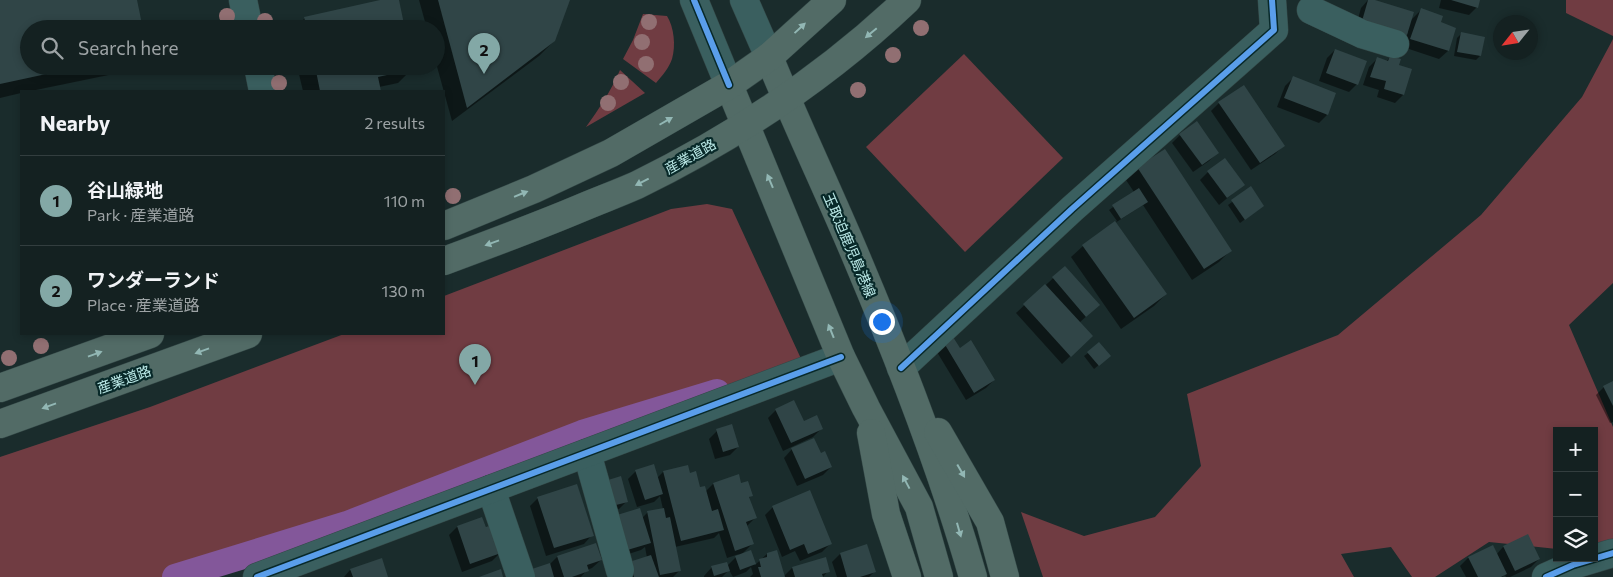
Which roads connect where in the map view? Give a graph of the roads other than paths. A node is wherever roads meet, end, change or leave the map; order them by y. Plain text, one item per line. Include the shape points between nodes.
1 (243, 0) edge
2 (694, 0) edge
3 (744, 0) edge
4 (832, 0) edge
5 (907, 0) edge
6 (1272, 0) edge
7 (1316, 5) edge
8 (247, 20) edge
9 (1274, 30) junction
10 (1395, 44) dead end
11 (770, 57) junction
12 (260, 75) edge
13 (729, 84) junction
14 (263, 90) edge
15 (786, 98) junction
16 (746, 124) junction
17 (445, 226) edge
18 (445, 261) edge
19 (147, 335) edge
20 (245, 335) edge
21 (841, 357) junction
22 (901, 368) junction
23 (0, 388) edge
24 (866, 408) junction
25 (0, 424) edge
26 (587, 453) junction
27 (491, 489) junction
28 (1613, 553) edge
29 (620, 570) dead end
30 (1575, 571) edge
31 (257, 577) edge
32 (521, 577) edge
33 (908, 577) edge
34 (939, 577) edge
35 (973, 577) edge
36 (1004, 577) edge
37 (1546, 577) edge

1 - 8 street
2 - 13 street
3 - 11 street
11 -> 4 main road
5 -> 15 main road, 産業道路 via 873,32
6 - 9 street
7 - 9 street
7 - 10 street via 1362,34
9 - 22 street via 1072,209
11 - 13 main road
11 - 15 main road, 玉取迫鹿児島港線
12 - 14 street
13 - 16 main road
17 -> 13 main road via 611,153
15 - 16 main road, 産業道路
15 - 22 main road, 玉取迫鹿児島港線
16 -> 18 main road, 産業道路 via 636,185
21 -> 16 main road
23 -> 19 main road
20 -> 25 main road, 産業道路
21 - 24 main road
21 - 26 street
22 -> 35 main road, 玉取迫鹿児島港線 via 955,515
22 -> 36 main road via 990,522
24 - 33 main road via 886,514
34 -> 24 main road via 919,507
26 - 27 street
26 - 29 street
27 - 31 street
27 - 32 street
28 - 30 street
30 - 37 street

